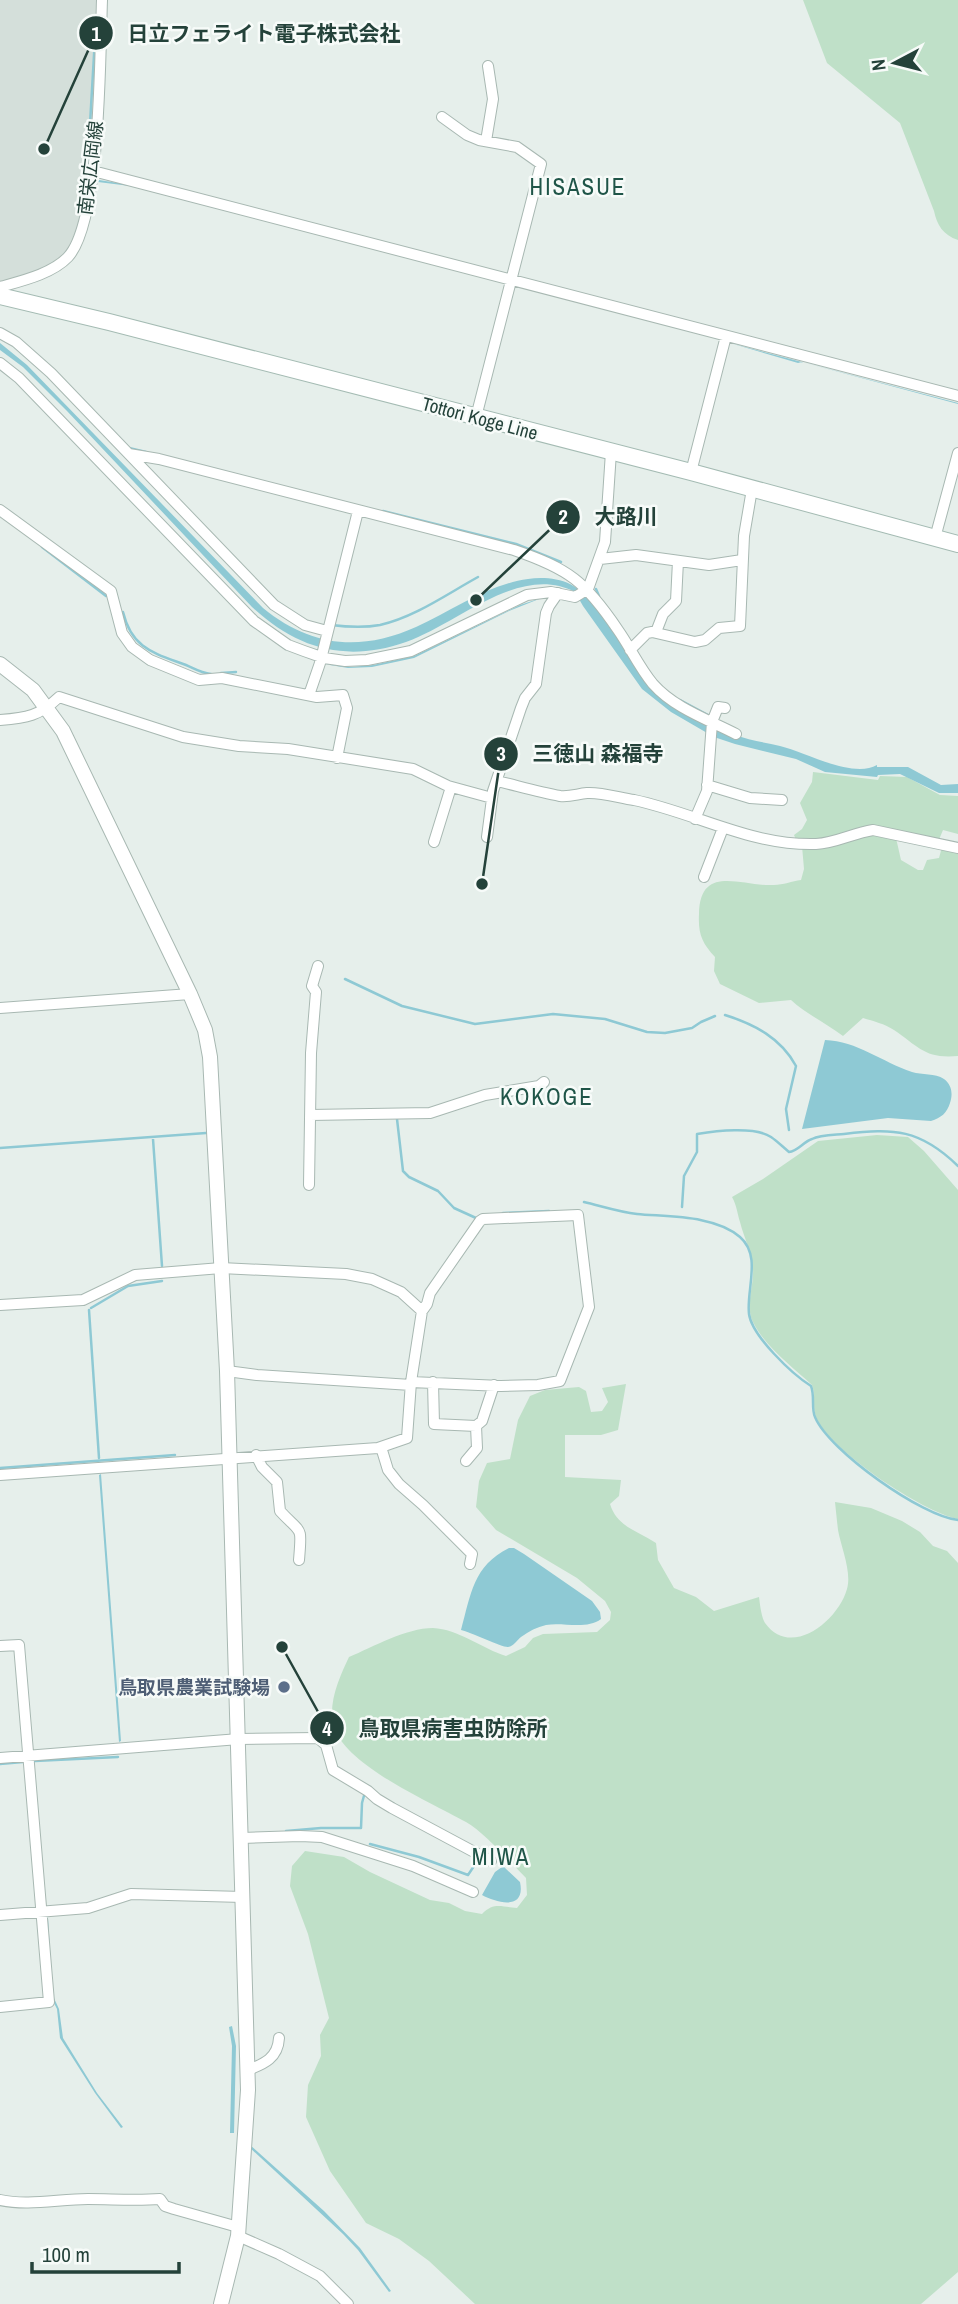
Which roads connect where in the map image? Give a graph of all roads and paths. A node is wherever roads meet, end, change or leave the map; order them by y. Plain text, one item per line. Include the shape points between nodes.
1 (102, 0) edge
2 (488, 66) dead end
3 (442, 117) dead end
4 (486, 141) junction
5 (93, 171) junction
6 (511, 279) junction
7 (0, 287) edge
8 (0, 296) edge
9 (0, 333) edge
10 (726, 336) junction
11 (0, 363) edge
12 (958, 396) edge
13 (476, 417) junction
14 (611, 452) junction
15 (958, 453) edge
16 (130, 454) junction
17 (691, 472) junction
18 (752, 489) junction
19 (0, 510) edge
20 (358, 511) junction
21 (935, 538) junction
22 (958, 544) edge
23 (600, 559) junction
24 (742, 560) junction
25 (678, 561) junction
26 (583, 592) junction
27 (558, 593) junction
28 (327, 632) junction
29 (656, 632) junction
30 (630, 650) junction
31 (321, 656) junction
32 (0, 664) edge
33 (309, 695) junction
34 (725, 708) dead end
35 (46, 709) junction
36 (0, 720) edge
37 (712, 722) junction
38 (736, 734) dead end
39 (337, 758) junction
40 (498, 782) junction
41 (708, 785) junction
42 (452, 787) junction
43 (492, 798) junction
44 (782, 800) dead end
45 (695, 819) junction
46 (723, 828) junction
47 (487, 837) dead end
48 (434, 842) dead end
49 (958, 848) edge
50 (704, 877) dead end
51 (318, 966) dead end
52 (190, 994) junction
53 (0, 1008) edge
54 (544, 1083) dead end
55 (310, 1115) junction
56 (309, 1185) dead end
57 (221, 1268) junction
58 (0, 1305) edge
59 (422, 1311) junction
60 (227, 1371) junction
61 (433, 1382) junction
62 (411, 1383) junction
63 (494, 1385) junction
64 (476, 1426) junction
65 (381, 1447) junction
66 (256, 1455) junction
67 (229, 1457) junction
68 (466, 1461) dead end
69 (0, 1475) edge
70 (299, 1560) dead end
71 (470, 1564) dead end
72 (0, 1646) edge
73 (239, 1740) junction
74 (28, 1756) junction
75 (0, 1758) edge
76 (242, 1838) junction
77 (491, 1861) dead end
78 (473, 1892) dead end
79 (243, 1897) junction
80 (41, 1912) junction
81 (0, 1915) edge
82 (0, 2007) edge
83 (279, 2038) dead end
84 (248, 2070) junction
85 (0, 2200) edge
86 (238, 2231) junction
87 (221, 2304) edge
88 (348, 2304) edge

1 - 5 street, 南栄広岡線
2 - 4 street via 493,99
3 - 4 street via 467,135
4 - 6 street via 517,147 541,164
5 - 6 street
5 - 7 street, 南栄広岡線 via 86,215 70,255 58,266
6 - 10 street
6 - 13 street
8 - 13 main road, Tottori Koge Line
9 - 16 street via 51,373
10 - 12 street
10 - 17 street
11 - 31 street via 254,621 288,645
13 - 14 main road, Tottori Koge Line
14 - 17 main road, Tottori Koge Line
14 - 23 street
15 - 21 street
16 - 20 street
16 - 28 street via 274,605 305,625
17 - 18 main road, Tottori Koge Line
18 - 21 main road, Tottori Koge Line
18 - 24 street
19 - 33 street via 111,592 122,634 150,660 199,680 222,678
20 - 26 street via 514,550 562,569
20 - 28 street
21 - 22 main road, Tottori Koge Line
23 - 25 street via 636,555
23 - 26 street
24 - 25 street via 709,565
24 - 29 street via 740,626 719,628 695,642
25 - 29 street via 677,600 663,614
26 - 27 street
26 - 30 street
27 - 31 street via 512,600 404,654 345,661
27 - 40 street via 546,613 536,684 521,708
28 - 31 street
29 - 30 street via 647,633
30 - 37 street via 654,686
31 - 33 street
32 - 35 street via 33,690
33 - 39 street via 343,695 346,708
34 - 37 street via 719,707
35 - 36 street via 34,716
35 - 39 street via 59,697 183,737
35 - 52 street via 63,731
37 - 38 street
37 - 41 street
39 - 42 street via 413,769
40 - 43 street
40 - 45 street via 561,796 588,793 635,800
41 - 44 street via 750,798
41 - 45 street
42 - 43 street
42 - 48 street
43 - 47 street
45 - 46 street
46 - 49 street via 782,842 818,844 873,830
46 - 50 street
51 - 55 street via 312,986 316,992
52 - 53 street
52 - 57 street via 210,1057
54 - 55 street via 430,1113
55 - 56 street
57 - 58 street via 135,1275 83,1300
57 - 59 street via 372,1279 404,1295
57 - 60 street
59 - 62 street
59 - 63 street via 483,1219 578,1215 589,1307 560,1381
60 - 62 street
60 - 67 street
61 - 62 street
61 - 63 street
61 - 64 street via 434,1424
62 - 65 street via 407,1438
63 - 64 street
64 - 68 street via 477,1448
65 - 66 street
65 - 71 street via 388,1470 472,1554
66 - 67 street
66 - 70 street via 277,1482 280,1511 299,1529
67 - 69 street
67 - 73 street
72 - 74 street via 19,1645
73 - 74 street
73 - 76 street
73 - 77 street via 318,1738 326,1745 333,1770
74 - 75 street
74 - 80 street
76 - 78 street via 322,1837
76 - 79 street
79 - 80 street via 131,1894 88,1908
79 - 84 street
80 - 81 street
80 - 82 street via 49,2002
83 - 84 street via 267,2063
84 - 86 street
85 - 86 street via 159,2199 165,2206
86 - 87 street
86 - 88 street via 320,2276

